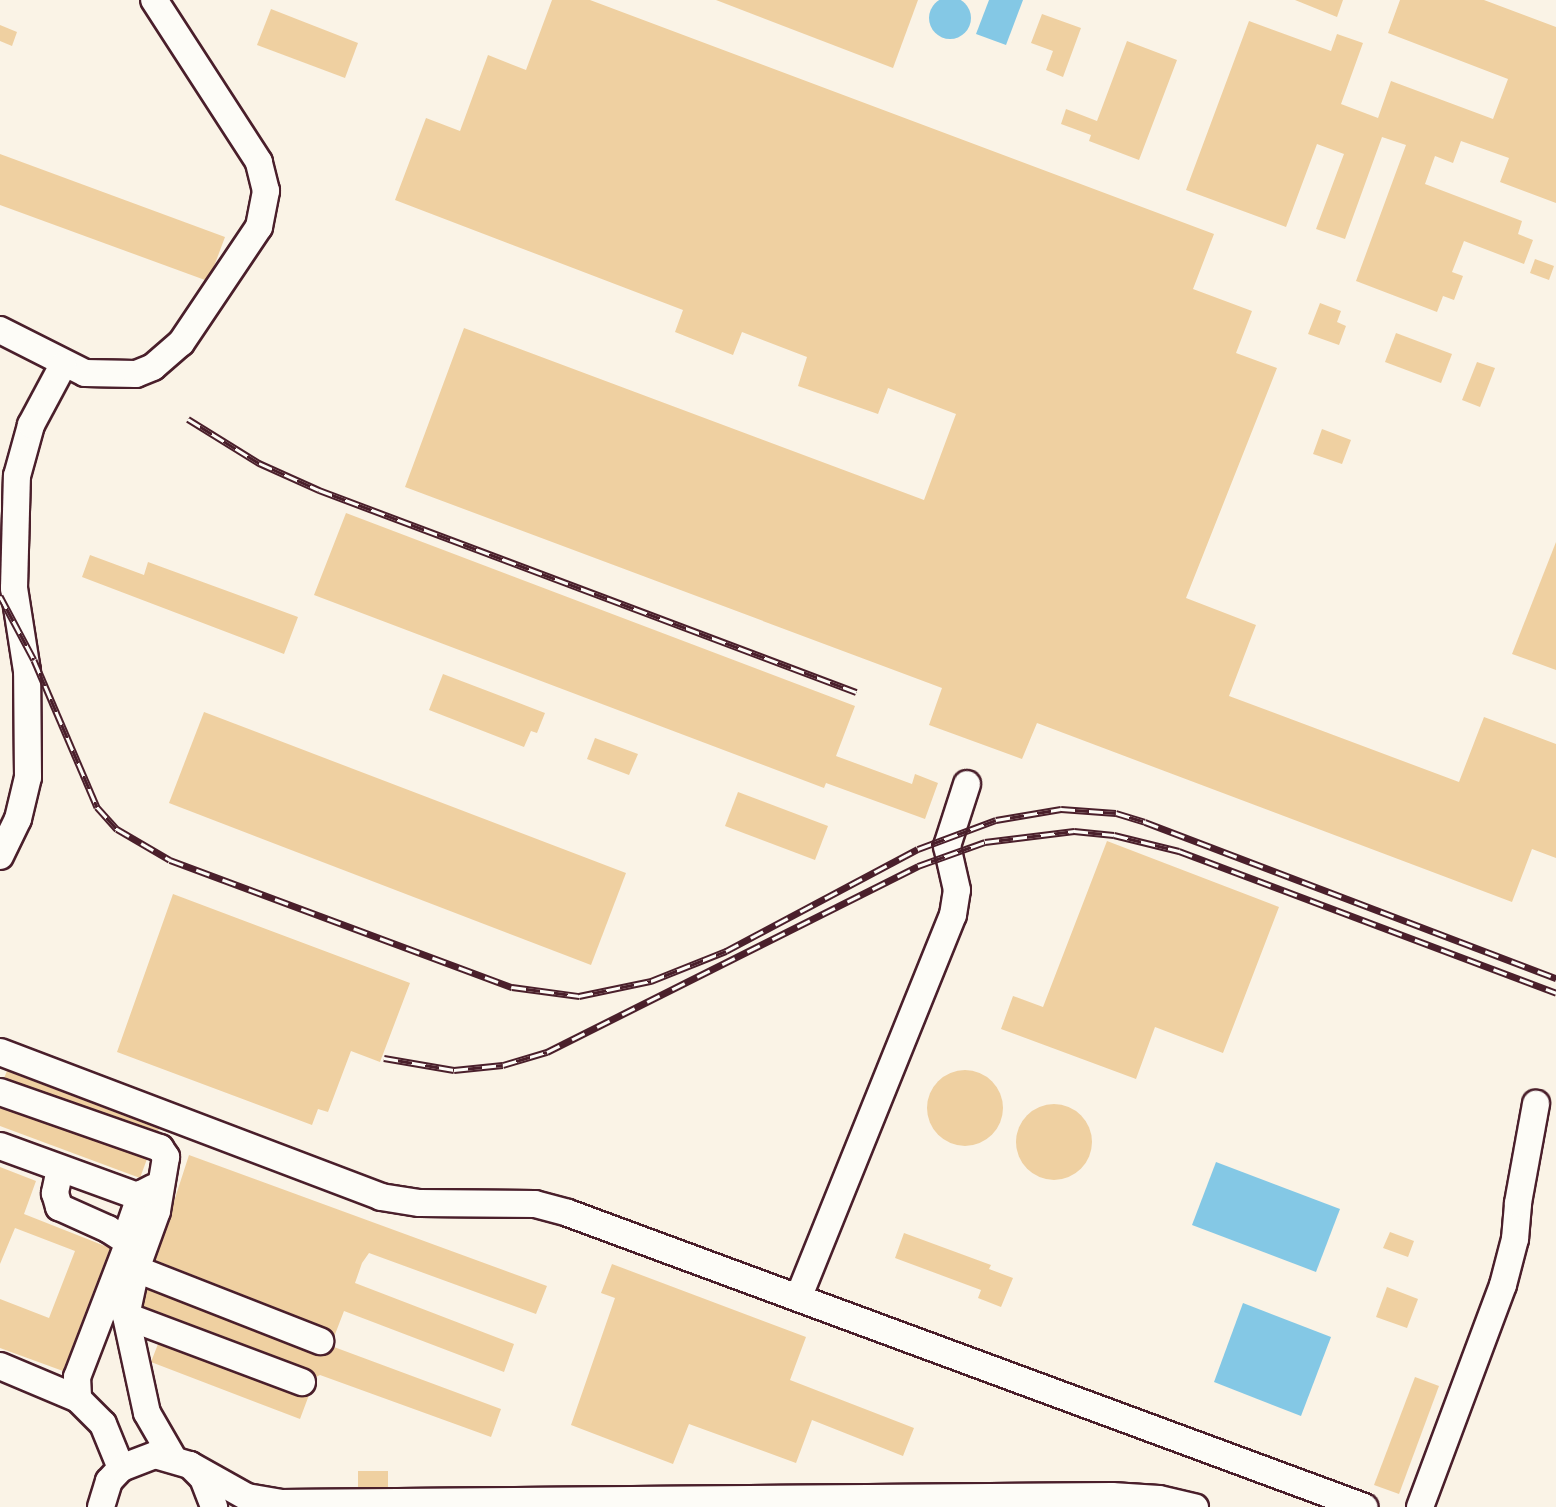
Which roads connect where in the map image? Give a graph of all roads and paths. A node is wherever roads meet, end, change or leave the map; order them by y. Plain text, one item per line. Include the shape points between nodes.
1 (154, 0) edge
2 (0, 330) edge
3 (63, 364) junction
4 (967, 784) dead end
5 (0, 856) edge
6 (0, 1052) edge
7 (0, 1092) edge
8 (1536, 1104) dead end
9 (0, 1146) edge
10 (60, 1169) junction
11 (151, 1192) junction
12 (125, 1240) junction
13 (136, 1269) junction
14 (799, 1296) junction
15 (126, 1316) junction
16 (320, 1341) dead end
17 (0, 1366) edge
18 (302, 1382) dead end
19 (78, 1399) junction
20 (181, 1462) junction
21 (121, 1468) junction
22 (920, 1502) edge
23 (1145, 1502) edge
24 (534, 1504) edge
25 (317, 1505) edge
26 (101, 1507) edge
27 (214, 1507) edge
28 (1196, 1507) edge
29 (1364, 1507) edge
30 (1420, 1507) edge

1 - 3 street via 259,162 264,175 265,208 251,243 181,344 167,357 136,374 120,376 85,373
2 - 3 street
3 - 5 street via 31,425 17,476 14,588 27,671 28,777 18,819
4 - 14 street via 947,846 957,890 953,915
6 - 14 street via 381,1197 420,1203 535,1204
7 - 11 street via 160,1148 165,1157
8 - 30 street via 1515,1239 1503,1285
9 - 10 street
10 - 11 street
10 - 12 street via 55,1193 59,1207
11 - 12 street
11 - 13 street
12 - 19 street via 127,1253 77,1377
13 - 15 street
13 - 16 street
14 - 29 street
15 - 18 street
15 - 20 street via 147,1413
17 - 19 street
19 - 21 street via 103,1424
20 - 21 street via 137,1459
20 - 25 street via 247,1497
20 - 27 street via 202,1478
21 - 26 street via 109,1481
22 - 23 street
22 - 24 street
23 - 28 street
24 - 25 street

